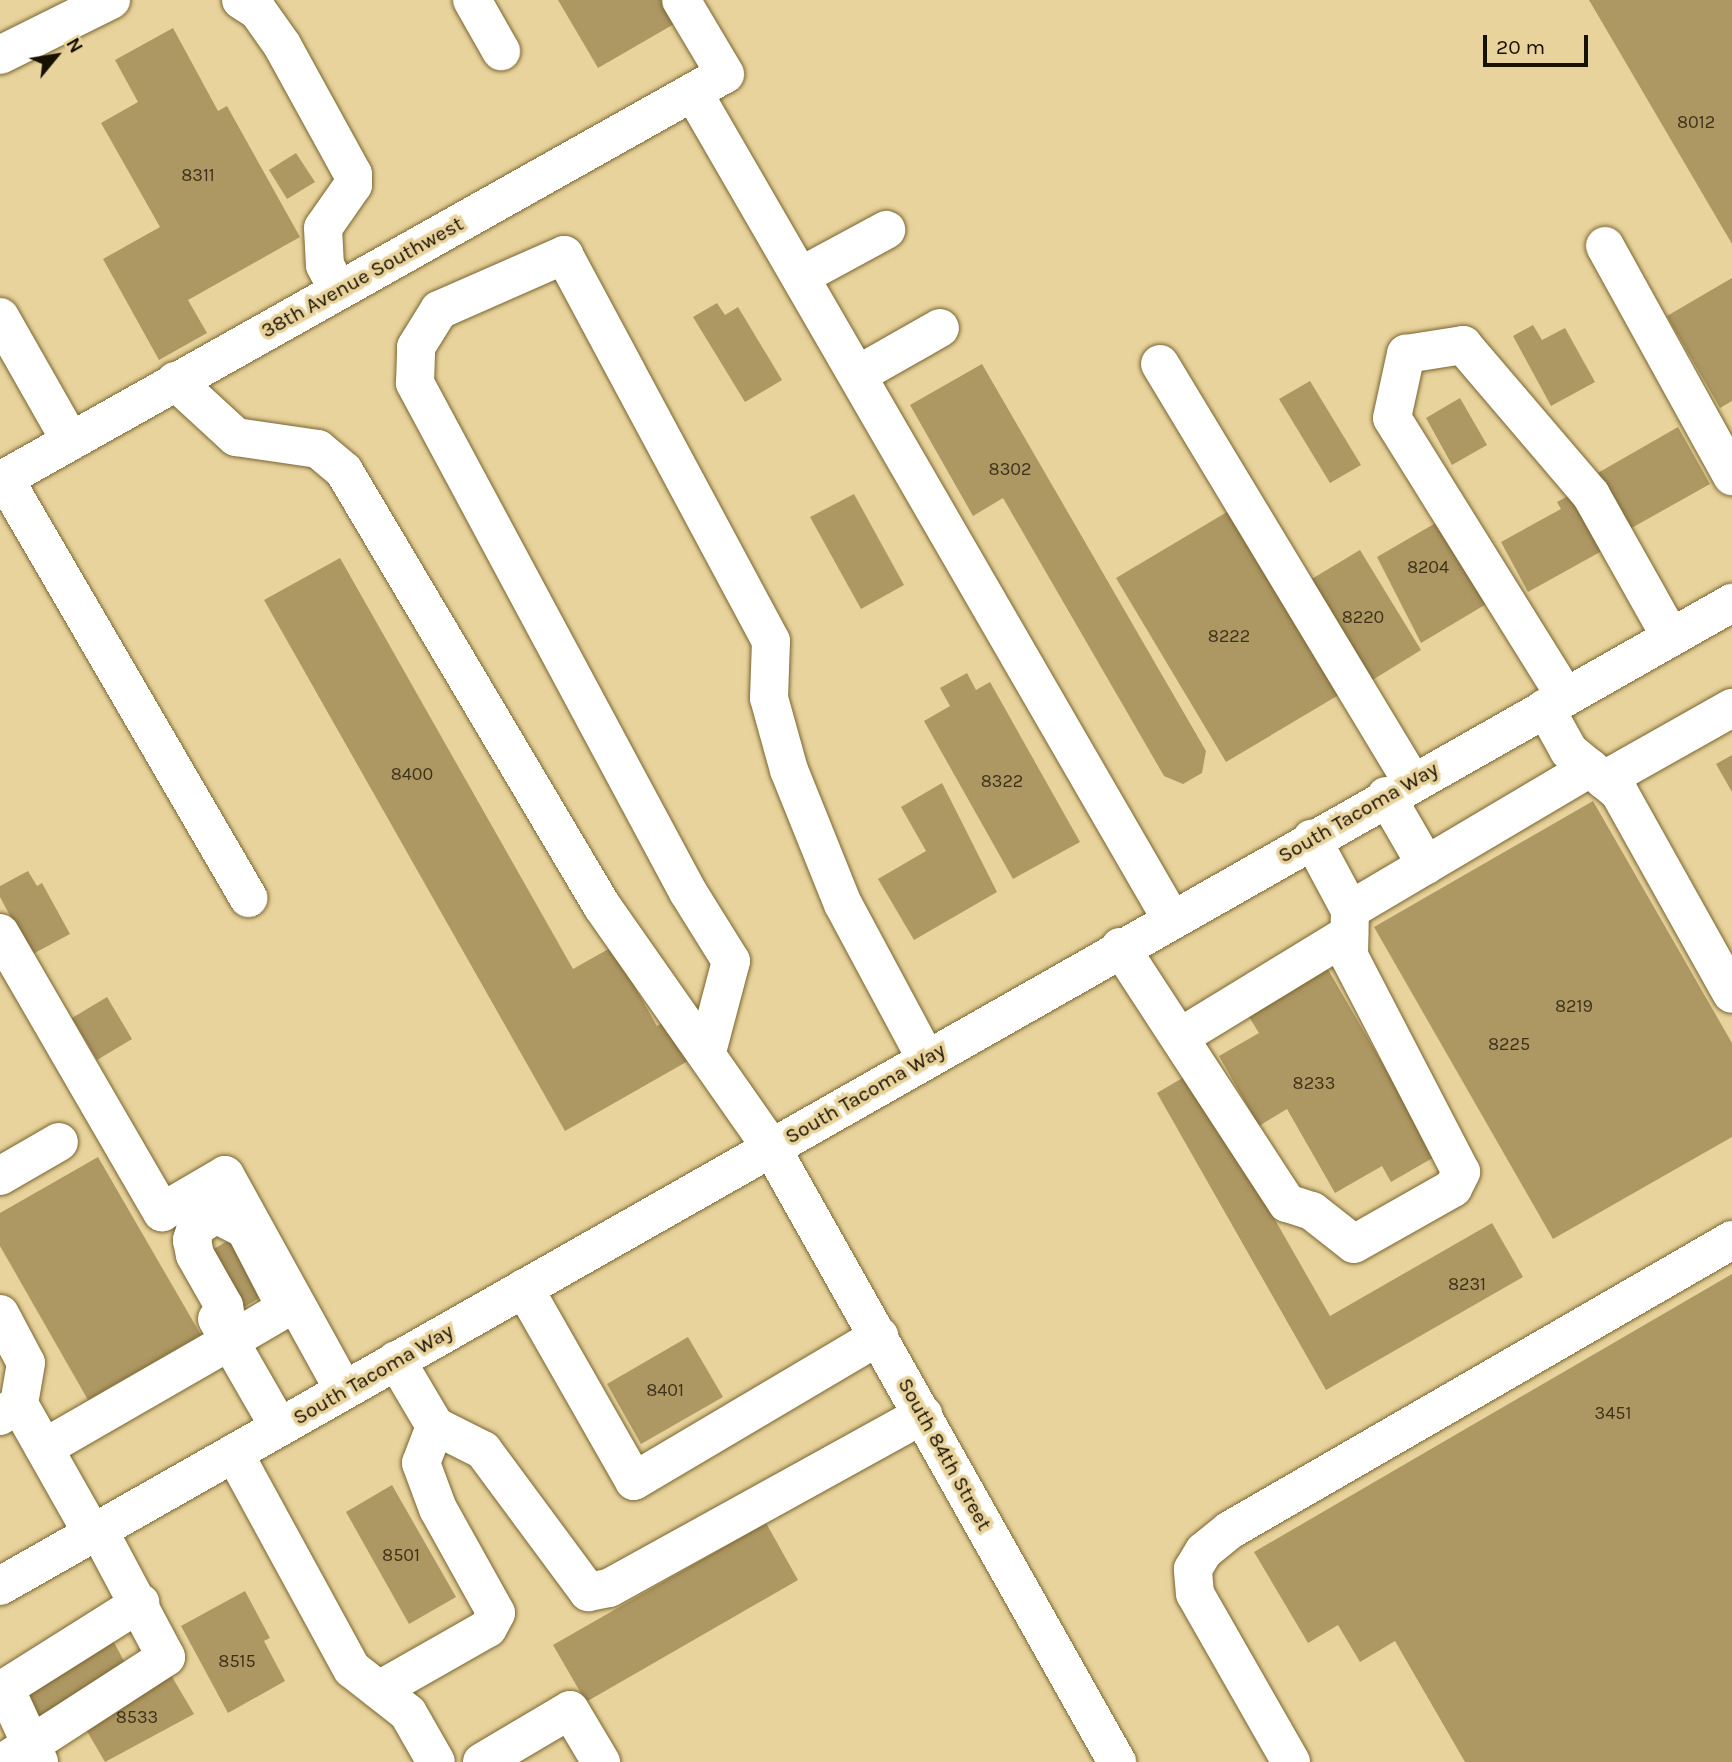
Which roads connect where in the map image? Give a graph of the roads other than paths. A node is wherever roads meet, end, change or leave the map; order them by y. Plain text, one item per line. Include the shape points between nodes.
1 (111, 0) edge
2 (241, 0) edge
3 (472, 0) edge
4 (681, 0) edge
5 (501, 51) dead end
6 (0, 55) edge
7 (709, 83) junction
8 (886, 230) dead end
9 (1605, 246) dead end
10 (801, 276) junction
11 (338, 290) junction
12 (0, 317) edge
13 (940, 328) dead end
14 (1160, 364) dead end
15 (859, 374) junction
16 (175, 381) junction
17 (70, 440) junction
18 (1732, 476) edge
19 (2, 480) edge
20 (1732, 603) edge
21 (1670, 636) junction
22 (1555, 701) junction
23 (1732, 708) edge
24 (1597, 774) junction
25 (1399, 788) junction
26 (1312, 839) junction
27 (1426, 865) junction
28 (248, 898) dead end
29 (1170, 917) junction
30 (0, 933) edge
31 (1349, 933) junction
32 (1120, 947) junction
33 (1732, 994) edge
34 (1180, 1037) junction
35 (707, 1052) junction
36 (925, 1057) junction
37 (59, 1142) dead end
38 (771, 1147) junction
39 (0, 1177) edge
40 (162, 1212) junction
41 (1732, 1240) edge
42 (523, 1288) junction
43 (0, 1314) edge
44 (878, 1336) junction
45 (230, 1341) junction
46 (396, 1360) junction
47 (343, 1389) junction
48 (9, 1410) edge
49 (923, 1415) junction
50 (435, 1426) junction
51 (279, 1427) junction
52 (44, 1448) junction
53 (233, 1453) junction
54 (95, 1531) junction
55 (0, 1586) edge
56 (140, 1603) junction
57 (379, 1690) junction
58 (24, 1756) edge
59 (436, 1762) edge
60 (482, 1762) edge
61 (601, 1762) edge
62 (1117, 1762) edge
63 (1291, 1762) edge

1 - 6 main road
2 - 11 main road via 258,11 282,45 353,174 353,185 324,228 325,265
3 - 5 main road
4 - 7 main road
7 - 10 main road
7 - 11 main road, 38th Avenue Southwest
8 - 10 main road
9 - 18 main road
10 - 15 main road
11 - 16 main road, 38th Avenue Southwest
12 - 17 main road
13 - 15 main road
14 - 25 main road
15 - 29 main road
16 - 17 main road, 38th Avenue Southwest
16 - 35 main road, South 84th Street via 236,437 318,449 344,471 602,906
17 - 19 main road, 38th Avenue Southwest
19 - 28 main road
20 - 21 main road, South Tacoma Way
21 - 22 main road, South Tacoma Way
21 - 22 main road via 1591,495 1463,345 1406,354 1392,418
22 - 24 main road via 1569,751
22 - 25 main road, South Tacoma Way
23 - 24 main road
24 - 27 main road
24 - 33 main road via 1619,792
25 - 26 main road, South Tacoma Way
25 - 27 main road
26 - 29 main road, South Tacoma Way
26 - 31 main road
27 - 31 main road
29 - 32 main road, South Tacoma Way
30 - 40 main road
31 - 34 main road
31 - 34 main road via 1461,1172 1453,1188 1354,1244 1312,1211 1287,1203
32 - 34 main road
32 - 36 main road, South Tacoma Way
35 - 36 main road via 731,961 688,892 415,383 416,347 439,310 564,255 771,641 769,698 789,770 843,904
35 - 38 main road, South 84th Street
36 - 38 main road, South Tacoma Way
37 - 39 main road
38 - 42 main road, South Tacoma Way
38 - 44 main road, South 84th Street
40 - 45 main road via 170,1239
40 - 47 main road via 225,1175
41 - 63 main road via 1230,1530 1204,1550 1193,1569 1195,1594
42 - 44 main road via 634,1481
42 - 46 main road, South Tacoma Way
43 - 48 main road via 26,1363
44 - 49 main road, South 84th Street
45 - 51 main road
45 - 52 main road
46 - 47 main road, South Tacoma Way
46 - 50 main road
47 - 51 main road, South Tacoma Way
48 - 52 main road
49 - 50 main road via 609,1588 588,1592 483,1450
49 - 62 main road, South 84th Street
50 - 57 main road via 421,1463 438,1509 496,1613 488,1628
51 - 53 main road, South Tacoma Way
52 - 54 main road
53 - 54 main road, South Tacoma Way
53 - 57 main road via 352,1670
54 - 55 main road, South Tacoma Way
54 - 56 main road
56 - 58 main road via 5,1688
56 - 58 main road via 166,1657
57 - 59 main road via 408,1713
60 - 61 main road via 570,1710

